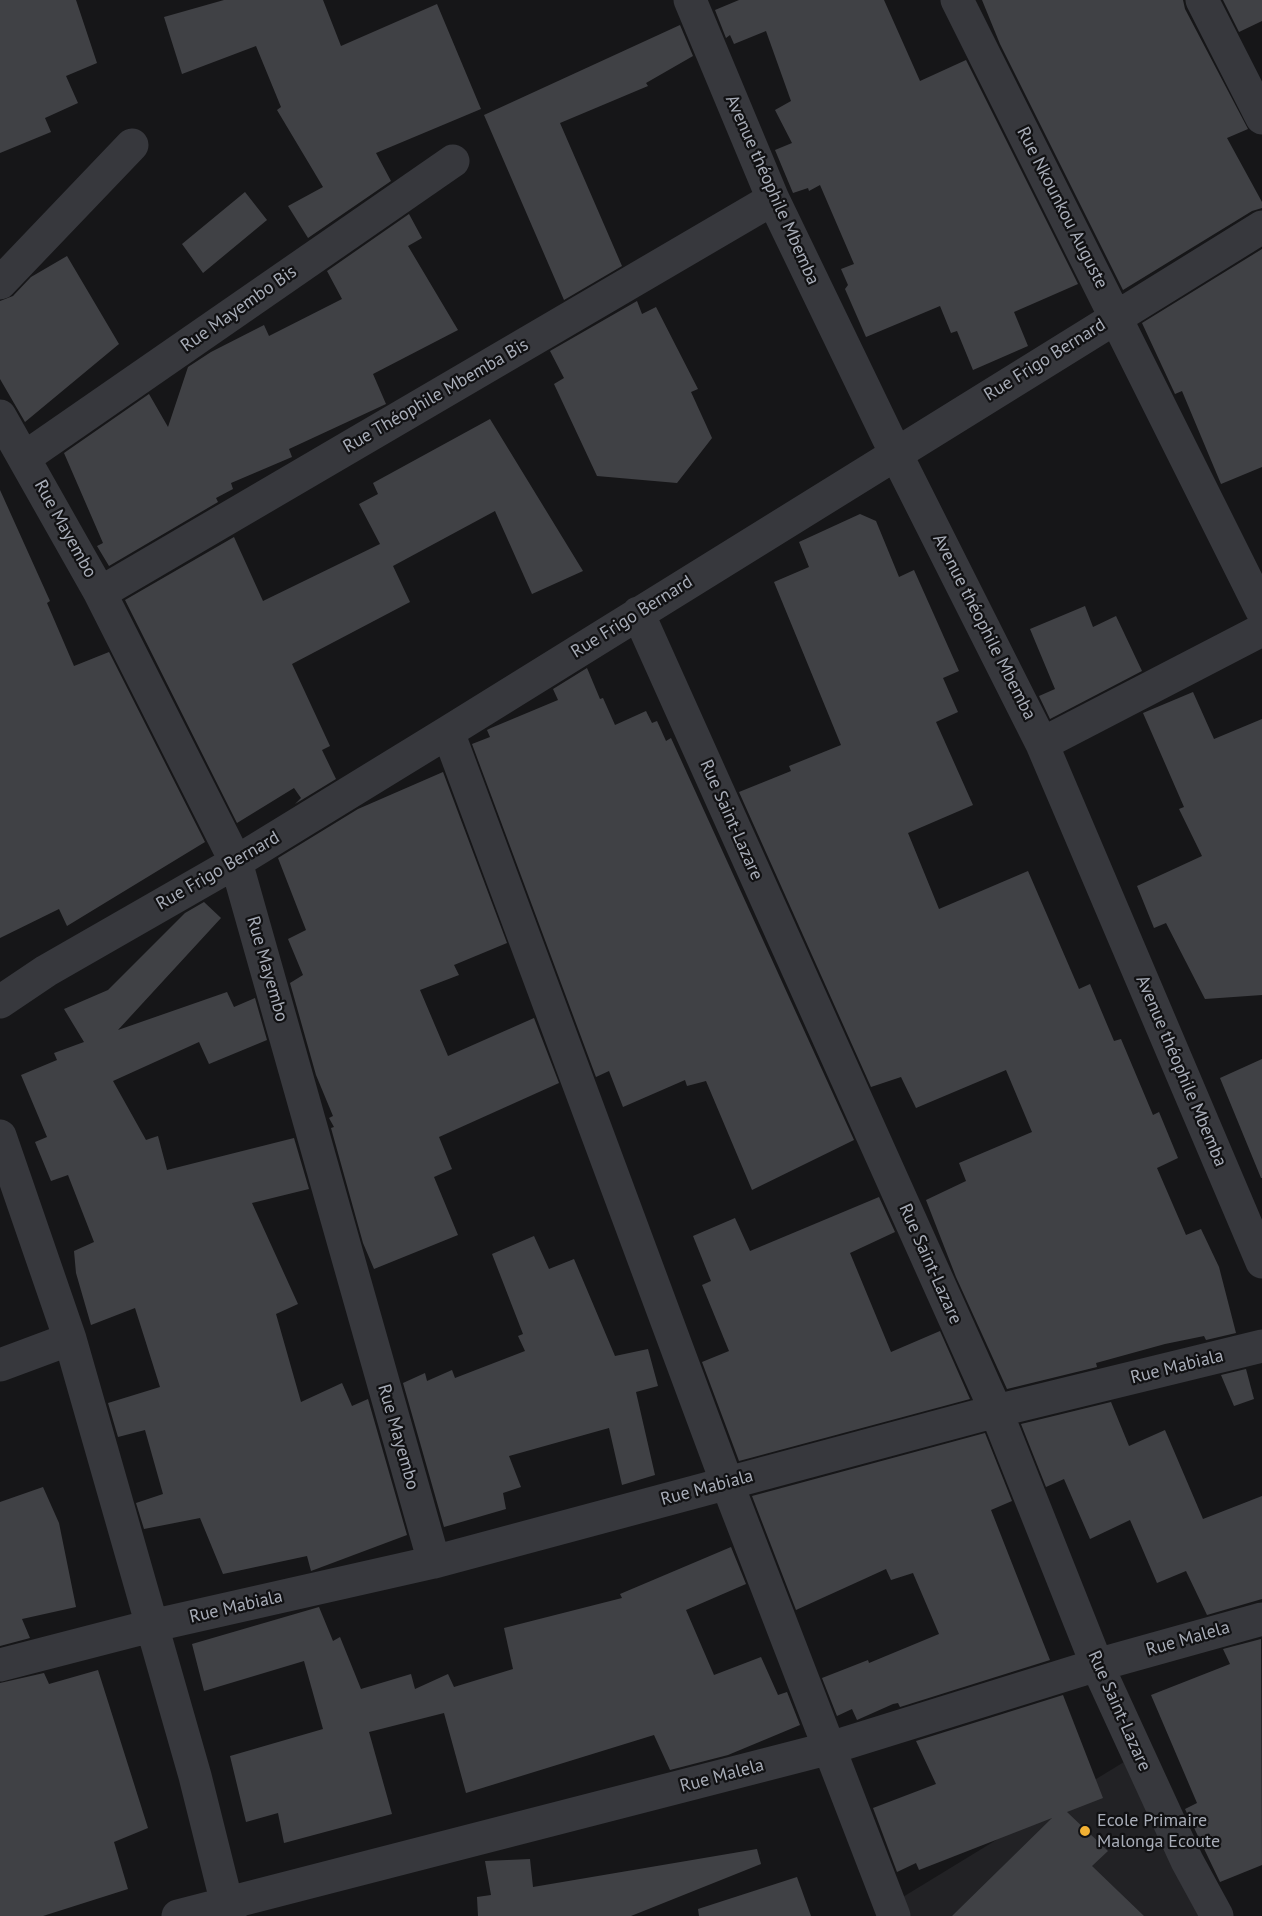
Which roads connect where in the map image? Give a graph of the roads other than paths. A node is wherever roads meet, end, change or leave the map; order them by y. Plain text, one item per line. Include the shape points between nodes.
1 (690, 0) edge
2 (957, 0) edge
3 (1202, 0) edge
4 (1262, 118) edge
5 (132, 145) dead end
6 (453, 161) dead end
7 (773, 199) junction
8 (1262, 227) edge
9 (0, 283) edge
10 (1116, 316) junction
11 (0, 417) edge
12 (896, 454) junction
13 (24, 458) junction
14 (100, 593) junction
15 (1262, 611) edge
16 (638, 613) junction
17 (1262, 630) edge
18 (448, 732) junction
19 (1042, 744) junction
20 (236, 862) junction
21 (0, 1002) edge
22 (0, 1136) edge
23 (1262, 1262) edge
24 (70, 1339) junction
25 (1262, 1346) edge
26 (0, 1365) edge
27 (996, 1411) junction
28 (727, 1483) junction
29 (434, 1562) junction
30 (1262, 1618) edge
31 (151, 1626) junction
32 (0, 1665) edge
33 (1097, 1665) junction
34 (830, 1748) junction
35 (228, 1910) edge
36 (178, 1916) edge
37 (894, 1916) edge
38 (1217, 1916) edge

1 - 7 street, Avenue théophile Mbemba
2 - 10 street, Rue Nkounkou Auguste
3 - 4 street
5 - 9 street
6 - 13 street, Rue Mayembo Bis
7 - 12 street, Avenue théophile Mbemba
7 - 14 street, Rue Théophile Mbemba Bis
8 - 10 street, Rue Frigo Bernard
10 - 12 street, Rue Frigo Bernard
10 - 15 street, Rue Nkounkou Auguste
11 - 13 street, Rue Mayembo
12 - 16 street, Rue Frigo Bernard
12 - 19 street, Avenue théophile Mbemba
13 - 14 street, Rue Mayembo
14 - 20 street, Rue Mayembo
16 - 18 street, Rue Frigo Bernard
16 - 27 street, Rue Saint-Lazare
17 - 19 street
18 - 20 street, Rue Frigo Bernard
18 - 28 street
19 - 23 street, Avenue théophile Mbemba
20 - 21 street, Rue Frigo Bernard via 46,971
20 - 29 street, Rue Mayembo
22 - 24 street
24 - 26 street
24 - 31 street
25 - 27 street, Rue Mabiala
27 - 28 street, Rue Mabiala
27 - 33 street, Rue Saint-Lazare
28 - 29 street, Rue Mabiala
28 - 34 street
29 - 31 street, Rue Mabiala
30 - 33 street, Rue Malela
31 - 32 street, Rue Mabiala
31 - 35 street via 195,1776
33 - 34 street, Rue Malela
33 - 38 street, Rue Saint-Lazare via 1187,1861
34 - 35 street, Rue Malela
34 - 37 street
35 - 36 street, Rue Malela

